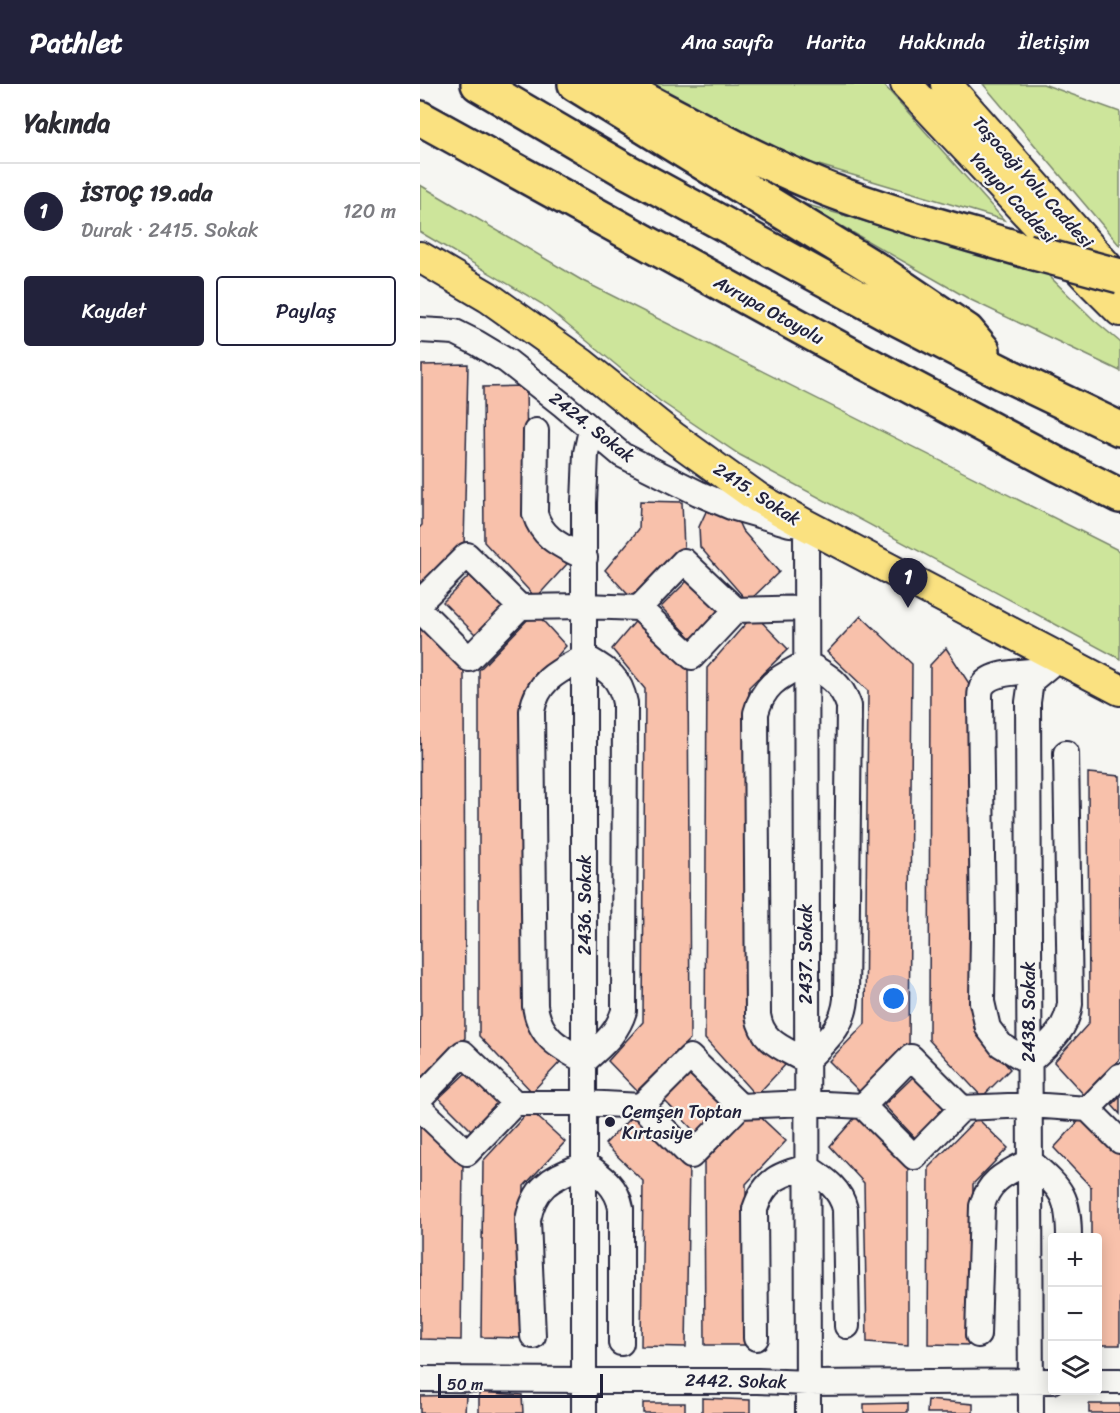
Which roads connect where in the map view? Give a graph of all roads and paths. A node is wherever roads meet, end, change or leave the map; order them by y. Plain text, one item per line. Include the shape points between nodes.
1 (477, 84) edge
2 (575, 84) edge
3 (615, 84) edge
4 (906, 84) edge
5 (946, 84) edge
6 (420, 118) edge
7 (420, 257) edge
8 (1120, 276) edge
9 (1120, 281) edge
10 (1120, 311) edge
11 (420, 330) edge
12 (1001, 372) junction
13 (1120, 429) edge
14 (591, 430) junction
15 (536, 431) dead end
16 (1120, 496) edge
17 (806, 525) junction
18 (585, 558) junction
19 (420, 602) edge
20 (585, 606) junction
21 (520, 607) junction
22 (639, 608) junction
23 (806, 608) junction
24 (420, 610) edge
25 (736, 610) junction
26 (585, 657) junction
27 (806, 663) junction
28 (1052, 664) junction
29 (1120, 690) edge
30 (1066, 753) dead end
31 (585, 1061) junction
32 (806, 1061) junction
33 (1029, 1062) junction
34 (1120, 1076) edge
35 (420, 1098) edge
36 (515, 1103) junction
37 (585, 1103) junction
38 (807, 1103) junction
39 (641, 1106) junction
40 (741, 1106) junction
41 (863, 1106) junction
42 (1030, 1106) junction
43 (420, 1108) edge
44 (962, 1108) junction
45 (1088, 1109) junction
46 (1120, 1141) edge
47 (1030, 1161) junction
48 (585, 1164) junction
49 (807, 1167) junction
50 (1070, 1233) edge
51 (847, 1326) dead end
52 (978, 1335) dead end
53 (533, 1336) dead end
54 (756, 1338) dead end
55 (621, 1343) dead end
56 (420, 1379) edge
57 (584, 1380) junction
58 (1042, 1381) edge
59 (1102, 1381) edge
60 (1120, 1382) edge
61 (808, 1383) junction
62 (584, 1413) edge
63 (808, 1413) edge
64 (1031, 1413) edge

1 - 12 highway via 894,318
2 - 12 highway via 874,268 967,331
3 - 8 highway, bridge via 824,188
4 - 10 main road, Yanyol Caddesi
5 - 9 main road, Taşocağı Yolu Caddesi
6 - 16 highway, Avrupa Otoyolu via 851,355
7 - 17 main road, 2415. Sokak via 488,297 581,363 682,444 759,498
11 - 14 street, 2424. Sokak via 455,332 477,343 507,361
12 - 13 highway
14 - 17 street, 2424. Sokak via 622,455 698,493 771,520
14 - 18 street, 2436. Sokak via 586,453
15 - 18 street via 538,522 552,540
17 - 23 street, 2437. Sokak
17 - 28 main road, 2415. Sokak
18 - 20 street, 2436. Sokak
19 - 21 street via 467,555
20 - 21 street
20 - 22 street
20 - 26 street, 2436. Sokak
21 - 24 street via 469,659
22 - 25 street via 684,561
22 - 25 street via 692,657
23 - 25 street
23 - 27 street, 2437. Sokak
26 - 31 street, 2436. Sokak
26 - 31 street via 615,677 626,703 624,1011 612,1035
26 - 31 street via 546,681 532,711 536,1014 550,1040
27 - 32 street, 2437. Sokak
27 - 32 street via 841,688 849,706 849,718 844,1011 835,1030
27 - 32 street via 770,684 756,713 758,1015 768,1039
28 - 29 main road, 2415. Sokak
28 - 33 street, 2438. Sokak via 1031,681 1028,702
28 - 33 street via 990,678 982,686 980,699 982,1002 988,1028 1000,1045
30 - 33 street via 1070,1004 1061,1030
31 - 37 street, 2436. Sokak
32 - 38 street, 2437. Sokak
33 - 42 street, 2438. Sokak
34 - 45 street
35 - 36 street via 463,1053
36 - 37 street
36 - 43 street via 467,1153
37 - 39 street
37 - 48 street, 2436. Sokak
38 - 40 street
38 - 41 street
38 - 49 street, 2437. Sokak
39 - 40 street via 690,1057
39 - 40 street via 692,1156
41 - 44 street via 914,1156
41 - 44 street via 911,1058
42 - 44 street
42 - 45 street
42 - 47 street, 2438. Sokak
45 - 46 street
47 - 50 street via 1055,1183 1065,1200
47 - 52 street via 1000,1177 984,1198
47 - 58 street, 2438. Sokak
48 - 53 street via 552,1179 531,1208 528,1220
48 - 55 street via 616,1192 621,1208
48 - 57 street, 2436. Sokak
49 - 51 street via 836,1189 845,1209
49 - 54 street via 773,1180 755,1209
49 - 61 street, 2437. Sokak
56 - 57 street, 2442. Sokak
57 - 61 street, 2442. Sokak
57 - 62 street, 2436. Sokak
58 - 61 street, 2442. Sokak
58 - 64 street, 2438. Sokak
59 - 60 street
61 - 63 street, 2437. Sokak

